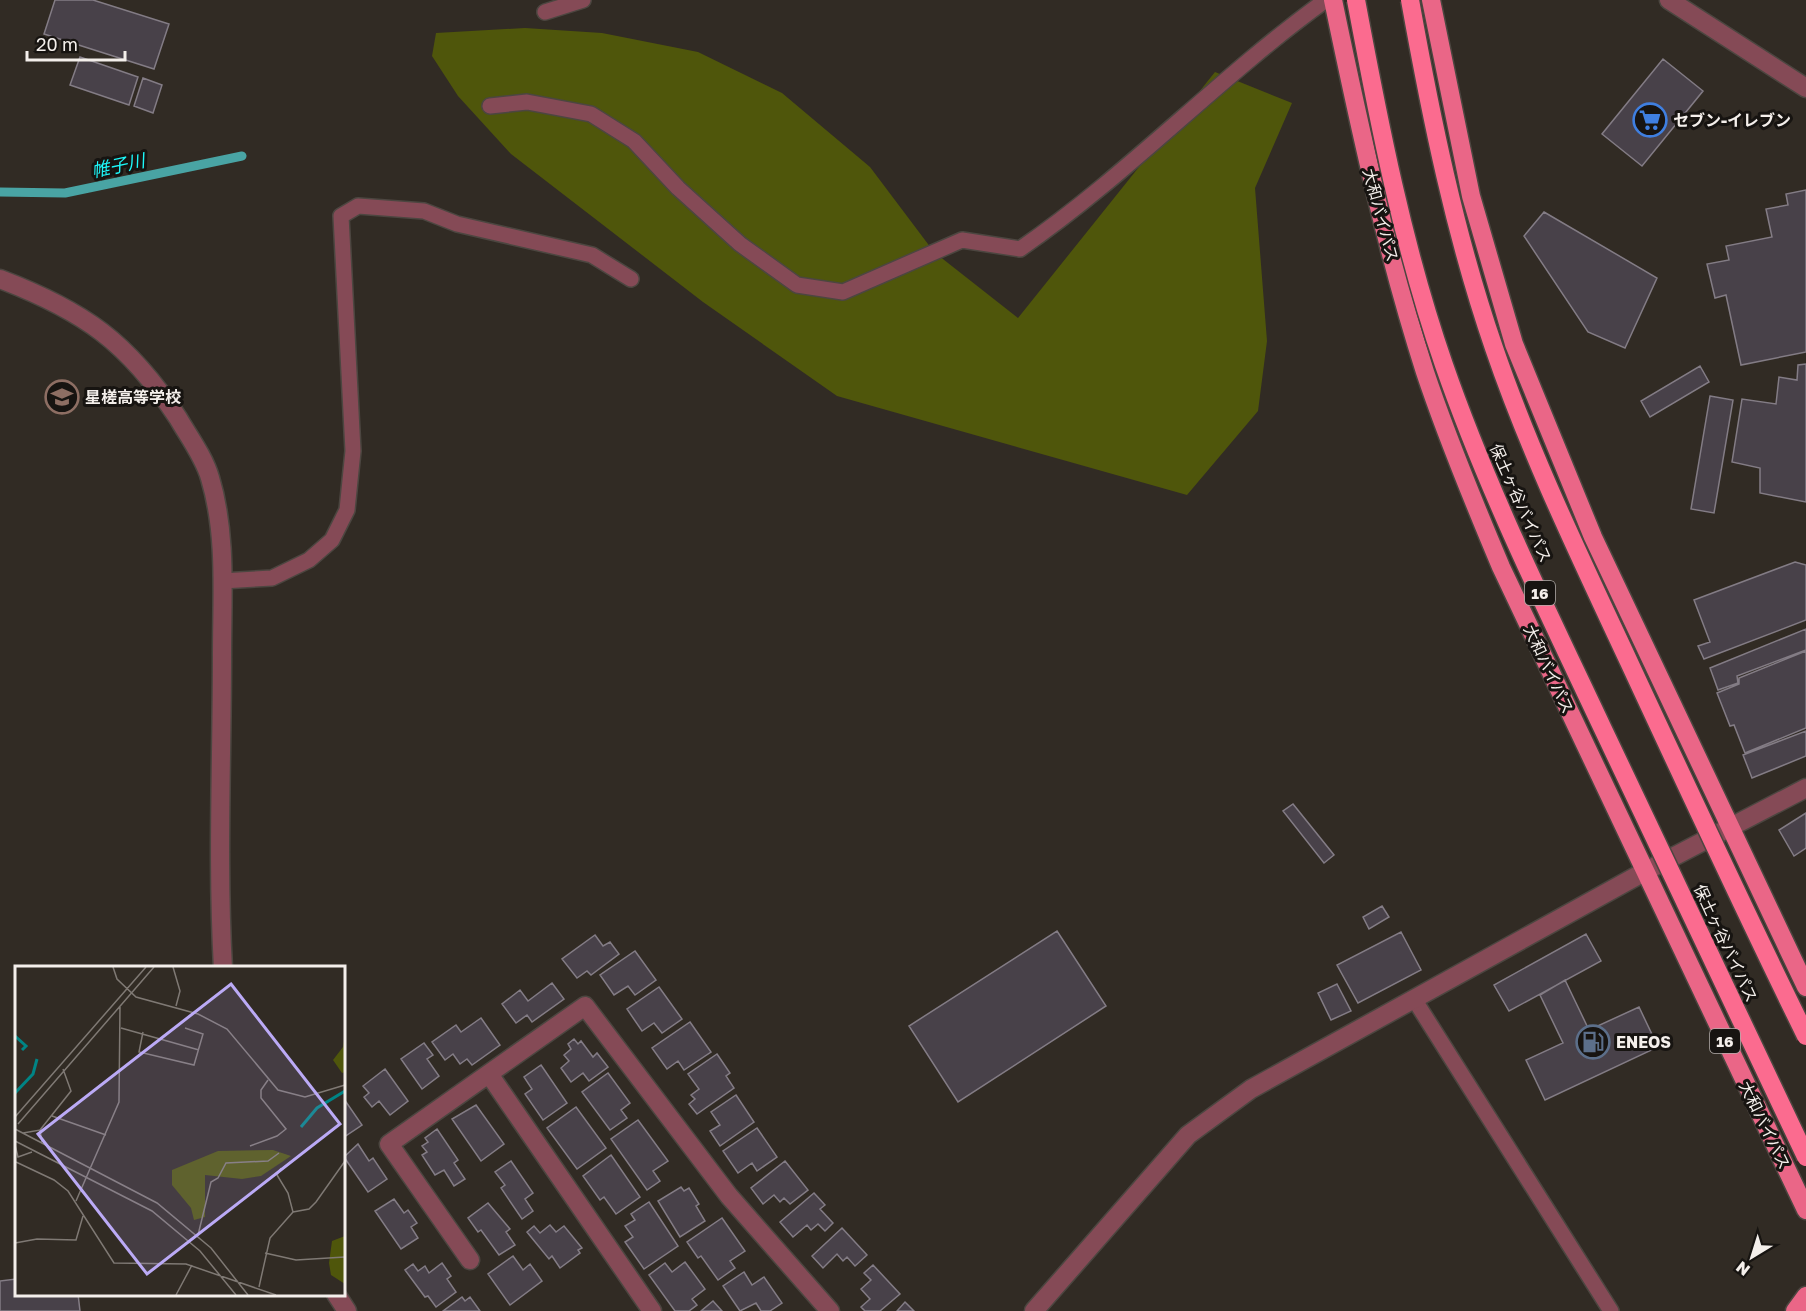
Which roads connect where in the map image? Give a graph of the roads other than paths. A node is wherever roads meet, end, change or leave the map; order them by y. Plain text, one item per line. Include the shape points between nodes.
1 (582, 0) edge
2 (1326, 0) edge
3 (1333, 0) edge
4 (1356, 0) edge
5 (1410, 0) edge
6 (1431, 0) edge
7 (1669, 0) edge
8 (545, 12) dead end
9 (1806, 88) edge
10 (490, 106) dead end
11 (0, 279) edge
12 (631, 279) dead end
13 (222, 581) junction
14 (1806, 788) edge
15 (1729, 826) junction
16 (1644, 872) junction
17 (223, 966) edge
18 (1806, 987) edge
19 (1414, 999) junction
20 (1806, 1036) edge
21 (489, 1074) junction
22 (1806, 1157) edge
23 (1806, 1210) edge
24 (470, 1260) dead end
25 (337, 1296) edge
26 (1806, 1296) edge
27 (347, 1311) edge
28 (652, 1311) edge
29 (830, 1311) edge
30 (1034, 1311) edge
31 (1611, 1311) edge
32 (1795, 1311) edge

1 - 8 lane
2 - 10 lane via 1273,38 1074,212 1020,249 962,240 843,291 796,285 731,236 634,141 591,114 526,102
3 - 16 highway, 大和バイパス / 16 via 1372,187 1425,372 1501,567
4 - 22 highway, 保土ヶ谷バイパス / 16, bridge via 1411,252 1444,363 1478,455 1581,683
5 - 20 highway, 保土ヶ谷バイパス, bridge via 1435,131 1467,260 1527,438
6 - 15 highway via 1471,196 1514,344 1593,537
7 - 9 street
11 - 13 street via 46,296 84,317 156,385 209,476 218,512
12 - 13 lane via 592,255 457,224 424,211 358,206 341,216 353,451 347,510 332,540 309,560 272,579
13 - 17 street
14 - 15 street
15 - 16 street
15 - 18 highway
16 - 19 street
16 - 23 highway, 大和バイパス / 16
19 - 30 street via 1251,1089 1188,1135
19 - 31 lane
21 - 24 street via 388,1144
21 - 28 street
21 - 29 street via 585,1006 729,1196
25 - 27 street
26 - 32 highway

